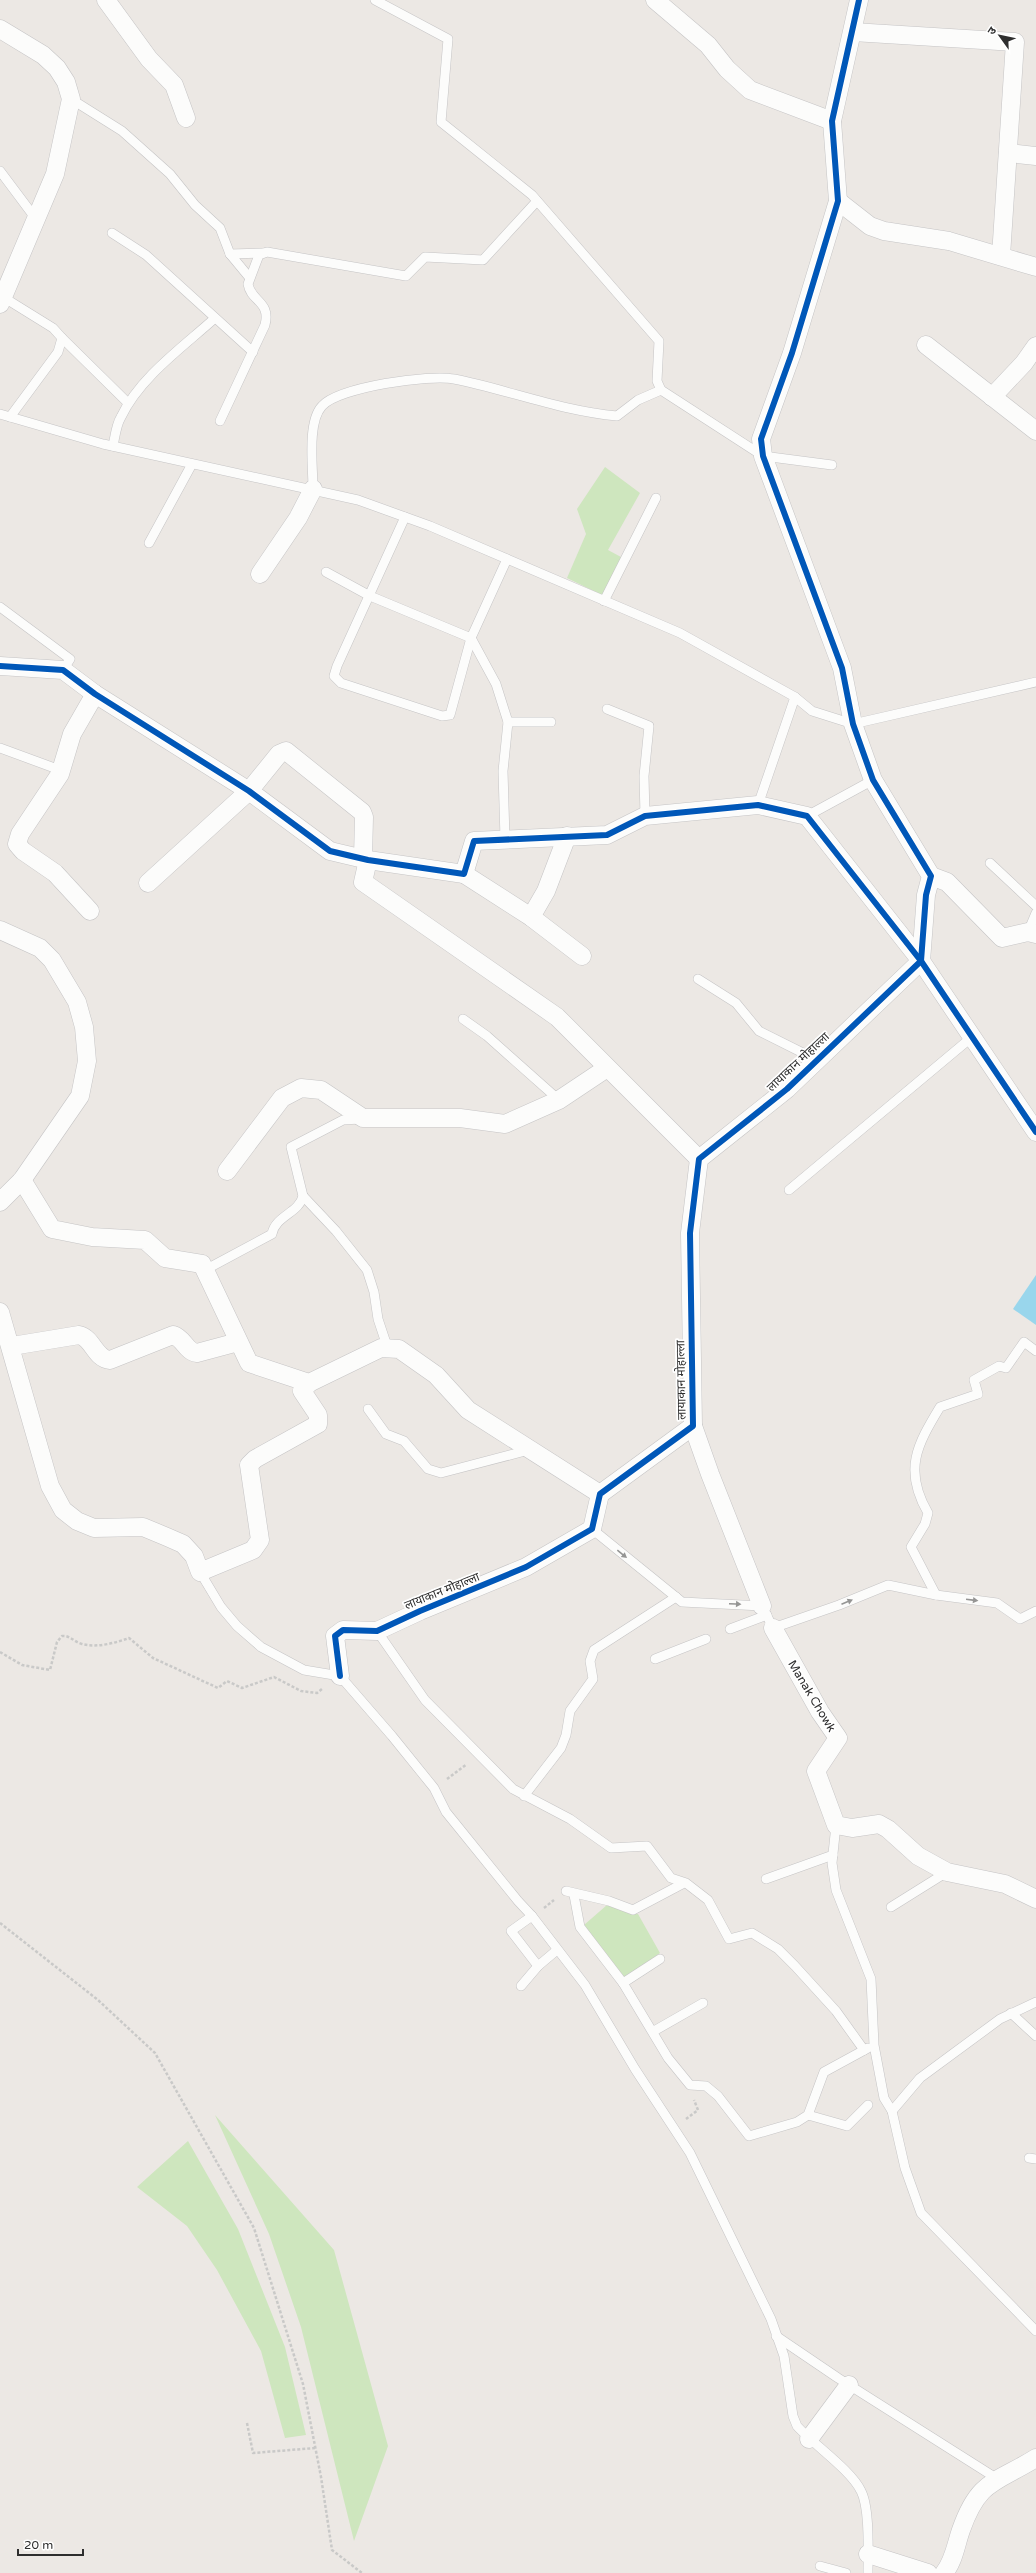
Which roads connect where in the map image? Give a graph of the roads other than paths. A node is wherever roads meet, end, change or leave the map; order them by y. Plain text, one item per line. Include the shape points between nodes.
1 (106, 0) edge
2 (375, 0) edge
3 (655, 0) edge
4 (860, 0) edge
5 (0, 29) edge
6 (853, 32) junction
7 (71, 99) junction
8 (186, 118) dead end
9 (832, 121) junction
10 (1008, 153) junction
11 (1036, 156) edge
12 (0, 171) edge
13 (536, 200) junction
14 (838, 201) junction
15 (36, 219) junction
16 (112, 233) dead end
17 (263, 253) junction
18 (230, 254) junction
19 (1001, 256) junction
20 (1036, 267) edge
21 (249, 277) junction
22 (3, 294) edge
23 (215, 318) junction
24 (62, 338) junction
25 (926, 345) dead end
26 (1036, 346) edge
27 (253, 352) junction
28 (661, 390) junction
29 (992, 397) junction
30 (128, 403) junction
31 (0, 414) edge
32 (10, 417) junction
33 (220, 421) dead end
34 (1036, 431) edge
35 (112, 446) junction
36 (763, 456) junction
37 (192, 464) junction
38 (832, 465) dead end
39 (313, 489) junction
40 (656, 498) dead end
41 (404, 517) junction
42 (149, 543) dead end
43 (507, 559) junction
44 (326, 572) dead end
45 (260, 574) dead end
46 (370, 596) junction
47 (604, 601) junction
48 (0, 607) edge
49 (471, 638) junction
50 (0, 666) edge
51 (63, 670) junction
52 (1036, 682) edge
53 (95, 694) junction
54 (795, 697) junction
55 (607, 708) dead end
56 (508, 722) junction
57 (551, 722) dead end
58 (853, 724) junction
59 (0, 748) edge
60 (60, 770) junction
61 (872, 780) junction
62 (249, 791) junction
63 (758, 805) junction
64 (645, 816) junction
65 (807, 816) junction
66 (567, 836) junction
67 (505, 839) junction
68 (366, 859) junction
69 (990, 863) dead end
70 (464, 874) junction
71 (931, 876) junction
72 (148, 883) dead end
73 (1036, 906) edge
74 (90, 911) dead end
75 (1036, 913) edge
76 (531, 917) junction
77 (0, 930) edge
78 (1032, 933) edge
79 (582, 956) dead end
80 (921, 961) junction
81 (698, 979) dead end
82 (463, 1019) dead end
83 (972, 1037) junction
84 (817, 1060) junction
85 (607, 1068) junction
86 (559, 1100) junction
87 (364, 1118) junction
88 (1036, 1132) edge
89 (699, 1159) junction
90 (227, 1171) dead end
91 (22, 1180) junction
92 (789, 1190) dead end
93 (302, 1196) junction
94 (0, 1202) edge
95 (205, 1270) junction
96 (0, 1312) edge
97 (238, 1342) junction
98 (12, 1346) junction
99 (388, 1349) junction
100 (1036, 1352) edge
101 (309, 1383) junction
102 (368, 1409) dead end
103 (693, 1426) junction
104 (529, 1450) junction
105 (600, 1494) junction
106 (592, 1529) junction
107 (200, 1572) junction
108 (936, 1596) junction
109 (676, 1597) junction
110 (1036, 1611) edge
111 (768, 1616) junction
112 (730, 1629) dead end
113 (377, 1631) junction
114 (706, 1639) dead end
115 (655, 1659) dead end
116 (340, 1676) junction
117 (524, 1796) junction
118 (836, 1825) junction
119 (833, 1855) junction
120 (947, 1872) junction
121 (766, 1879) dead end
122 (684, 1883) junction
123 (1036, 1899) edge
124 (891, 1907) dead end
125 (532, 1916) junction
126 (557, 1950) junction
127 (660, 1959) dead end
128 (538, 1966) junction
129 (623, 1983) junction
130 (521, 1986) dead end
131 (1036, 2002) edge
132 (703, 2003) dead end
133 (1011, 2013) junction
134 (654, 2031) junction
135 (1036, 2036) edge
136 (874, 2045) junction
137 (864, 2050) junction
138 (868, 2105) dead end
139 (892, 2111) junction
140 (808, 2115) junction
141 (1036, 2331) edge
142 (776, 2336) junction
143 (849, 2385) junction
144 (809, 2439) junction
145 (1036, 2458) edge
146 (996, 2478) junction
147 (868, 2554) junction
148 (820, 2566) dead end
149 (846, 2573) edge
150 (868, 2573) edge
151 (928, 2573) edge
152 (944, 2573) edge

1 - 8 street via 149,59 174,85
2 - 13 lane via 448,40 441,122
3 - 9 street via 708,45 726,69 750,90
4 - 6 street
5 - 7 street via 43,55 57,68 66,82
6 - 9 street
6 - 10 street via 1015,42
7 - 15 street via 55,174
7 - 18 lane via 122,131 170,174 195,205 220,228
9 - 14 street
10 - 11 street
10 - 19 street
12 - 15 lane
13 - 17 lane via 483,260 425,257 406,276
13 - 28 lane via 659,341 657,381
14 - 19 street via 870,226 884,231 949,241
14 - 36 street via 792,352 761,439
15 - 22 street
16 - 23 lane via 146,255
17 - 18 lane
17 - 21 lane via 255,260
18 - 21 lane
19 - 20 street
21 - 27 lane via 248,288 260,301 267,316
22 - 24 lane via 53,328
23 - 27 lane
23 - 30 lane via 161,366
24 - 30 lane
24 - 32 lane via 58,352
25 - 29 street
26 - 29 street via 1024,363
27 - 33 lane
28 - 36 lane
28 - 39 lane via 638,400 617,416 584,413 453,378 354,389 322,405 313,426
29 - 34 street
30 - 35 lane via 120,418
31 - 32 lane
32 - 35 lane
35 - 37 lane
36 - 38 lane
36 - 58 street via 842,668
37 - 39 lane
37 - 42 lane
39 - 41 lane via 358,500
39 - 45 street via 298,518
40 - 47 lane
41 - 43 lane
41 - 46 lane
43 - 47 lane
43 - 49 lane
44 - 46 lane
46 - 49 lane
46 - 49 lane via 335,672 337,680 341,683 442,716 450,715
47 - 54 lane via 680,634
48 - 51 lane via 70,659
49 - 56 lane via 496,684
50 - 51 street
51 - 53 street
52 - 58 lane
53 - 60 street via 72,734
53 - 62 street
54 - 58 lane via 812,711
54 - 63 lane
55 - 64 lane via 649,726 644,776
56 - 57 lane
56 - 67 lane via 503,770
58 - 61 street
59 - 60 lane
60 - 74 street via 51,790 20,834 17,844 55,874
61 - 65 lane
61 - 71 street
62 - 68 street via 330,851
62 - 68 street via 279,754 283,751 289,752 362,812
62 - 72 street
63 - 64 street
63 - 65 street
64 - 66 street via 607,835
65 - 80 street
66 - 67 street
66 - 76 street via 546,891
67 - 70 street via 474,840
68 - 70 street
68 - 85 street via 363,882 558,1017
69 - 73 lane
70 - 76 street
71 - 78 street via 947,882 1002,938
71 - 80 street via 926,895
75 - 78 lane
76 - 79 street
77 - 91 street via 40,948 52,960 76,1002 84,1026 87,1061 80,1096
80 - 83 street
80 - 84 street, लायाकान मोहाल्ला
81 - 84 lane via 736,1003 759,1031
82 - 86 lane via 487,1036
83 - 88 street
83 - 92 lane
84 - 89 street, लायाकान मोहाल्ला via 787,1089
85 - 86 street
85 - 89 street
86 - 87 street via 505,1124 460,1118
87 - 90 street via 321,1090 301,1088 282,1098
87 - 93 lane via 342,1120 291,1147
89 - 103 street, लायाकान मोहाल्ला via 690,1233
91 - 94 street
91 - 95 street via 52,1229 92,1237 145,1240 165,1258 202,1264
93 - 95 lane via 301,1202 274,1225 272,1234
93 - 99 lane via 336,1231 367,1270
95 - 97 street
96 - 98 street
97 - 98 street via 197,1353 191,1352 174,1335 110,1360 103,1358 82,1335
97 - 101 street via 249,1363
98 - 107 street via 50,1486 63,1510 77,1521 94,1528 143,1527 183,1544 194,1556
99 - 101 street via 381,1348
99 - 104 street via 398,1350 436,1375 468,1410
100 - 108 lane via 1024,1342 1006,1368 999,1366 974,1380 978,1394 940,1408 916,1452 918,1497 928,1513 925,1524 911,1547
101 - 107 street via 302,1391 318,1415 318,1424 255,1459 249,1465 260,1540 258,1545 253,1550
102 - 104 lane via 386,1434 404,1441 422,1464 441,1474
103 - 105 street, लायाकान मोहाल्ला
103 - 111 street
104 - 105 street via 567,1471
105 - 106 street
106 -> 109 lane
106 - 113 street, लायाकान मोहाल्ला via 526,1567
107 - 116 lane via 221,1607 237,1626 261,1647 304,1670
108 -> 110 lane via 997,1603 1020,1619
111 -> 108 lane via 839,1605 888,1585
109 -> 111 lane via 682,1602
109 - 117 lane via 594,1650 590,1661 592,1679 570,1712 565,1742
111 - 112 lane
111 - 118 street, Manak Chowk via 820,1712 838,1738 816,1771
113 - 116 street, लायाकान मोहाल्ला via 343,1630 335,1636
113 - 117 lane via 425,1700 513,1789
114 - 115 lane
116 - 125 lane via 434,1788 446,1812
117 - 122 lane via 570,1819 610,1848 647,1846 671,1878
118 - 119 lane
118 - 120 street via 852,1828 879,1824 918,1856
119 - 121 lane
119 - 136 lane via 836,1890 871,1979
120 - 123 street via 1005,1884
120 - 124 lane
122 - 129 lane via 633,1910 609,1901 570,1893 580,1927
122 - 137 lane via 708,1900 729,1939 752,1933 778,1949 836,2010
125 - 126 lane
125 - 128 lane via 511,1931
126 - 128 lane
126 - 142 lane via 585,1985 635,2069 690,2153 771,2319
127 - 129 lane
128 - 130 lane
129 - 134 lane
131 - 133 lane
132 - 134 lane
133 - 135 lane
133 - 139 lane via 920,2078
134 - 140 lane via 668,2058 690,2085 706,2086 718,2096 749,2136 796,2122
136 - 137 lane
136 - 139 lane via 884,2098
137 - 140 lane via 824,2072
138 - 140 lane via 847,2126
139 - 141 lane via 905,2168 921,2213
142 - 143 lane
142 - 144 lane via 784,2356 793,2416 797,2426
143 - 144 street
143 - 146 lane
144 - 147 lane via 862,2491 867,2518
145 - 146 street
146 - 152 street via 981,2492 972,2506 964,2521 952,2562
147 - 150 lane
147 - 151 street
148 - 149 lane

